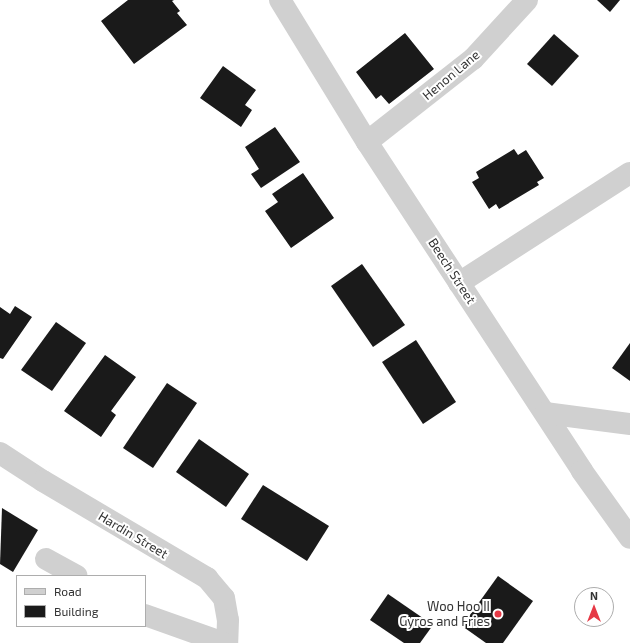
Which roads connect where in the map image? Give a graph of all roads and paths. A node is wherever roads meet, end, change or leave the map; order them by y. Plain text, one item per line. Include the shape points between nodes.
1 (280, 0) edge
2 (527, 0) edge
3 (367, 142) junction
4 (630, 173) edge
5 (459, 283) junction
6 (545, 413) junction
7 (630, 424) edge
8 (0, 453) edge
9 (630, 538) edge
10 (46, 558) dead end
11 (75, 575) edge
12 (146, 615) edge
13 (224, 643) edge
14 (227, 643) edge

1 - 3 street, Beech Street
2 - 3 street, Henon Lane via 473,59
3 - 5 street, Beech Street
4 - 5 street
5 - 6 street, Beech Street
6 - 7 street
6 - 9 street, Beech Street
8 - 14 street, Hardin Street via 207,578 224,598 228,620
10 - 11 street
12 - 13 street

